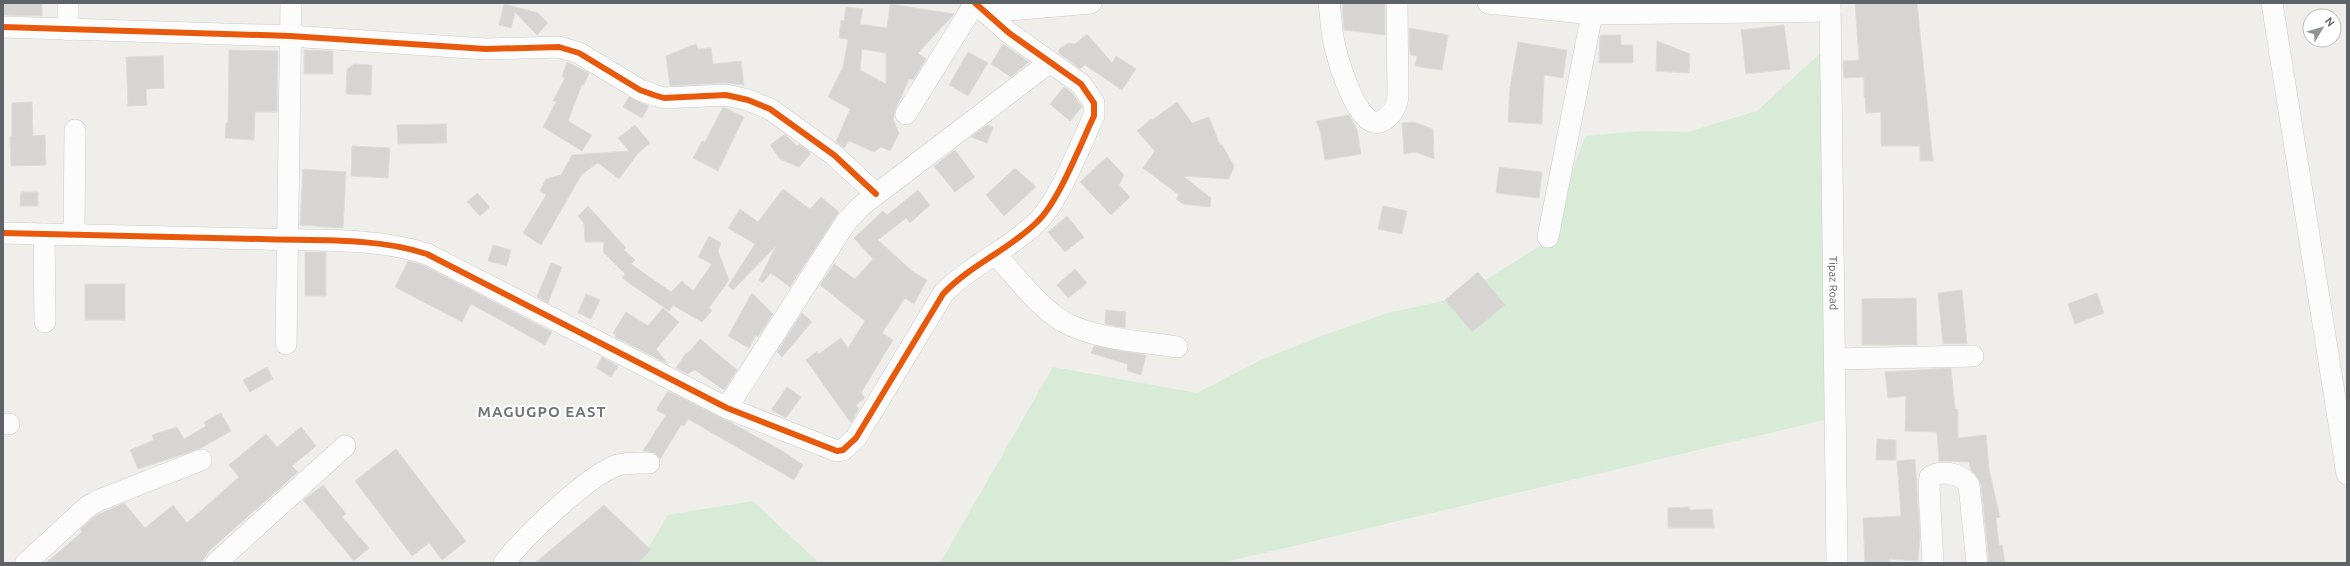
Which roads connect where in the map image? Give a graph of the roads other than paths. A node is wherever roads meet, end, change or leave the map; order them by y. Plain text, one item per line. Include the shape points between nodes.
1 (68, 3) edge
2 (291, 3) edge
3 (1091, 3) edge
4 (1330, 3) edge
5 (1397, 3) edge
6 (1488, 3) edge
7 (2272, 3) edge
8 (979, 6) edge
9 (1830, 7) edge
10 (1580, 9) edge
11 (3, 27) edge
12 (68, 30) junction
13 (290, 36) junction
14 (1050, 62) junction
15 (906, 114) dead end
16 (75, 130) dead end
17 (876, 194) junction
18 (3, 233) edge
19 (44, 234) junction
20 (74, 234) junction
21 (1548, 237) dead end
22 (287, 240) junction
23 (995, 254) junction
24 (45, 322) dead end
25 (286, 344) dead end
26 (1177, 347) dead end
27 (1973, 356) dead end
28 (1836, 359) junction
29 (727, 408) junction
30 (346, 446) dead end
31 (201, 460) dead end
32 (649, 463) dead end
33 (2347, 474) edge
34 (26, 563) edge
35 (216, 563) edge
36 (504, 563) edge
37 (1837, 563) edge
38 (1933, 563) edge
39 (1977, 563) edge

1 - 12 street
2 - 13 street
3 - 8 street
4 - 5 street via 1334,43 1356,105 1364,118 1380,123 1396,108 1398,97
6 - 10 street
7 - 33 street
8 - 14 street via 1009,33
8 - 15 street
9 - 10 street
9 - 28 street, Tipaz Road
10 - 21 street
11 - 12 street
12 - 13 street
13 - 17 street via 486,49 559,47 579,53 640,90 664,98 726,95 770,109 834,155
13 - 22 street
14 - 17 street
14 - 23 street via 1081,84 1090,95 1094,103 1094,116 1050,208 1024,234
16 - 20 street
17 - 29 street via 846,222
18 - 19 street
19 - 20 street
19 - 24 street
20 - 22 street
22 - 25 street
22 - 29 street via 386,244 427,254
23 - 26 street via 1045,308 1064,322 1088,332
23 - 29 street via 954,282 943,294 856,438 843,450 837,451
27 - 28 street
28 - 37 street, Tipaz Road
30 - 35 street
31 - 34 street via 97,501 87,507
32 - 36 street via 618,465 594,479 533,532
38 - 39 street via 1929,488 1930,477 1938,474 1960,475 1969,485

